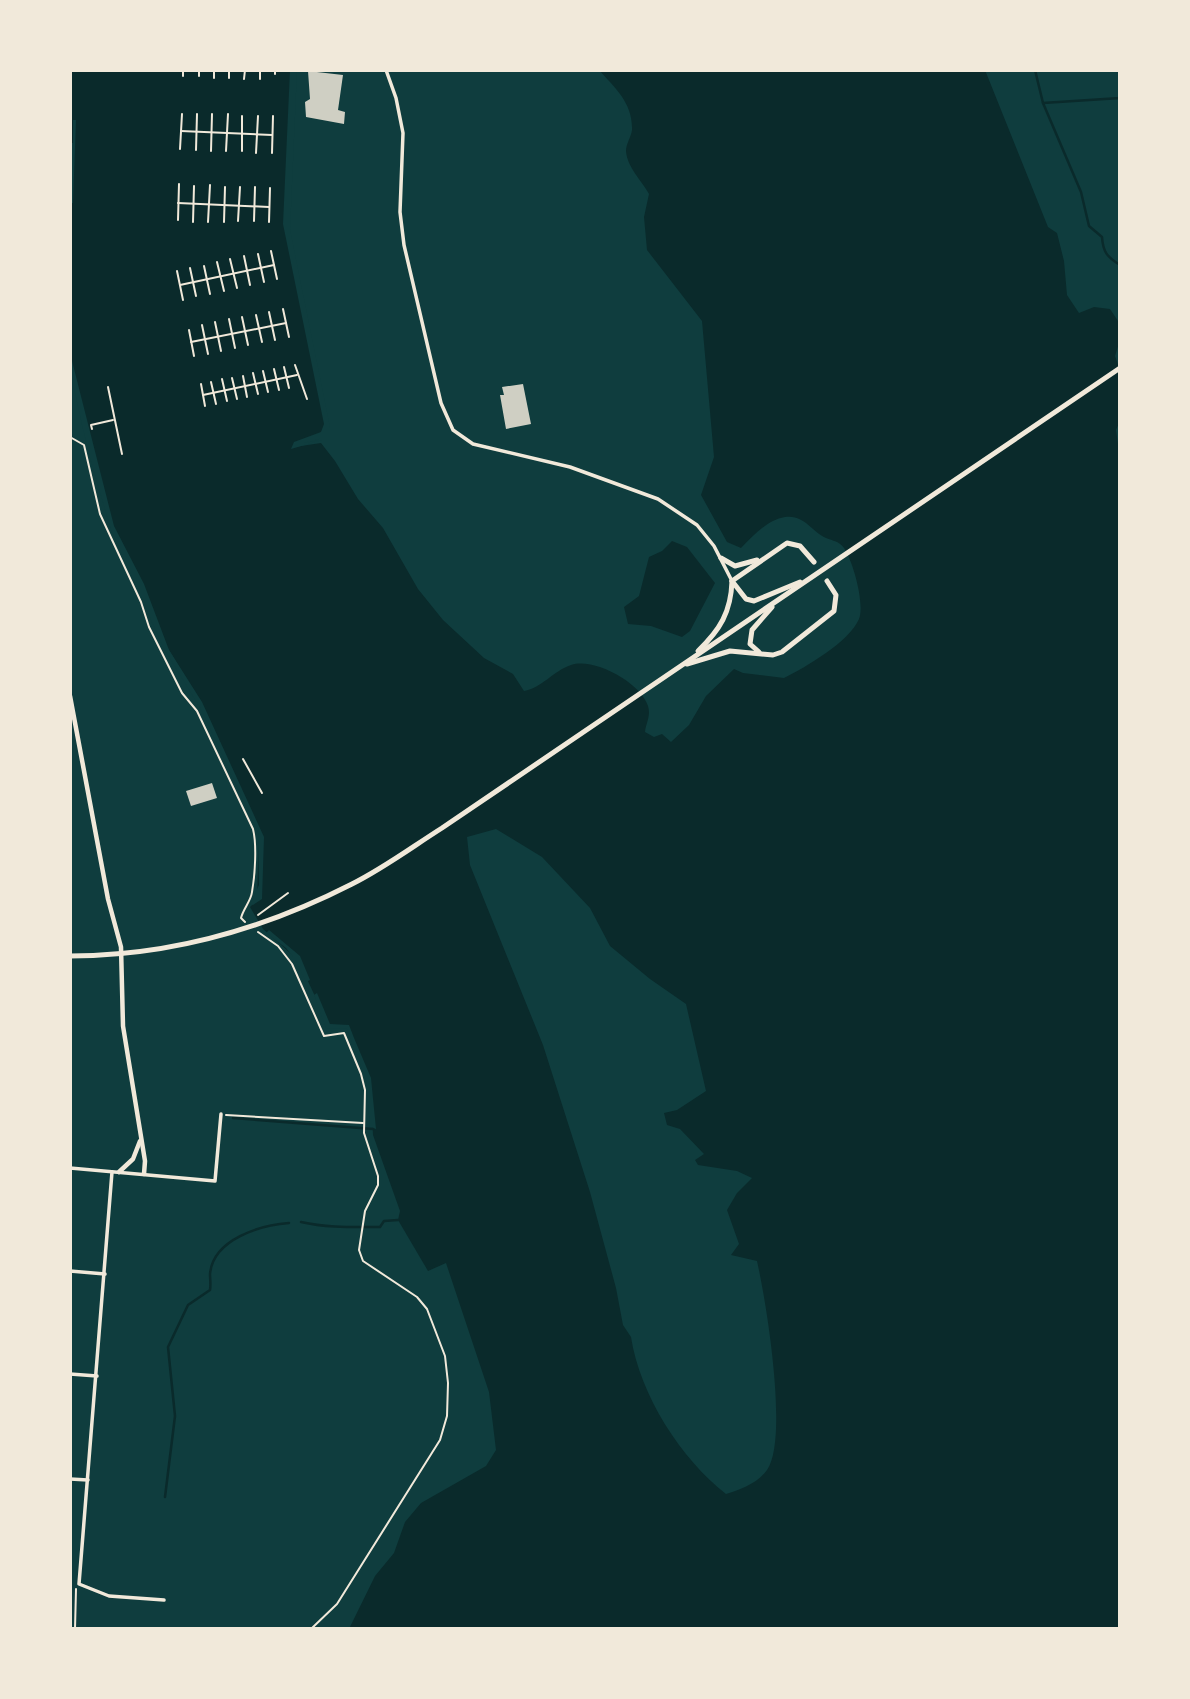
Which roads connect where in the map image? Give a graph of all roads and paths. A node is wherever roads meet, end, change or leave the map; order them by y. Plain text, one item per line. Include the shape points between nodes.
1 (183, 70) edge
2 (199, 70) edge
3 (214, 70) edge
4 (229, 70) edge
5 (245, 70) edge
6 (260, 70) edge
7 (386, 70) edge
8 (183, 76) dead end
9 (199, 76) dead end
10 (214, 78) dead end
11 (229, 78) dead end
12 (244, 79) dead end
13 (260, 79) dead end
14 (182, 114) dead end
15 (197, 114) dead end
16 (212, 114) dead end
17 (228, 114) dead end
18 (242, 116) dead end
19 (258, 116) dead end
20 (273, 116) dead end
21 (181, 131) junction
22 (196, 132) junction
23 (212, 132) junction
24 (227, 133) junction
25 (242, 134) junction
26 (257, 134) junction
27 (272, 135) junction
28 (180, 149) dead end
29 (196, 150) dead end
30 (211, 151) dead end
31 (226, 151) dead end
32 (242, 151) dead end
33 (256, 153) dead end
34 (272, 153) dead end
35 (179, 184) dead end
36 (194, 186) dead end
37 (210, 186) dead end
38 (225, 187) dead end
39 (240, 187) dead end
40 (255, 187) dead end
41 (270, 188) dead end
42 (178, 203) junction
43 (194, 203) junction
44 (209, 204) junction
45 (224, 205) junction
46 (239, 205) junction
47 (254, 206) junction
48 (269, 207) junction
49 (178, 220) dead end
50 (238, 220) dead end
51 (254, 221) dead end
52 (193, 222) dead end
53 (208, 222) dead end
54 (224, 222) dead end
55 (269, 222) dead end
56 (271, 251) dead end
57 (258, 254) dead end
58 (244, 256) dead end
59 (230, 258) dead end
60 (217, 262) dead end
61 (274, 265) junction
62 (204, 266) dead end
63 (190, 268) dead end
64 (261, 268) junction
65 (177, 271) dead end
66 (247, 271) junction
67 (234, 274) junction
68 (220, 276) junction
69 (207, 279) junction
70 (277, 279) dead end
71 (193, 282) junction
72 (264, 282) dead end
73 (180, 285) junction
74 (250, 285) dead end
75 (237, 288) dead end
76 (224, 291) dead end
77 (210, 294) dead end
78 (196, 296) dead end
79 (183, 300) dead end
80 (283, 309) dead end
81 (269, 312) dead end
82 (257, 315) dead end
83 (242, 317) dead end
84 (229, 319) dead end
85 (215, 322) dead end
86 (286, 323) junction
87 (202, 325) dead end
88 (272, 326) junction
89 (259, 328) junction
90 (189, 330) dead end
91 (246, 331) junction
92 (232, 334) junction
93 (218, 337) junction
94 (289, 337) dead end
95 (205, 340) junction
96 (275, 340) dead end
97 (191, 342) junction
98 (262, 342) dead end
99 (248, 345) dead end
100 (235, 348) dead end
101 (221, 351) dead end
102 (208, 354) dead end
103 (194, 356) dead end
104 (295, 365) dead end
105 (284, 367) dead end
106 (1120, 368) edge
107 (274, 369) dead end
108 (263, 371) dead end
109 (253, 373) dead end
110 (297, 375) junction
111 (243, 376) dead end
112 (287, 377) junction
113 (232, 378) dead end
114 (222, 379) dead end
115 (276, 379) junction
116 (211, 382) dead end
117 (266, 382) junction
118 (201, 384) dead end
119 (255, 384) junction
120 (245, 386) junction
121 (108, 387) dead end
122 (234, 388) junction
123 (289, 388) dead end
124 (224, 390) junction
125 (279, 390) dead end
126 (268, 392) dead end
127 (214, 393) junction
128 (258, 394) dead end
129 (203, 395) junction
130 (247, 397) dead end
131 (237, 399) dead end
132 (307, 399) dead end
133 (227, 401) dead end
134 (216, 404) dead end
135 (205, 406) dead end
136 (115, 419) junction
137 (92, 429) dead end
138 (70, 437) edge
139 (122, 454) dead end
140 (763, 557) junction
141 (721, 558) junction
142 (814, 562) dead end
143 (816, 574) junction
144 (732, 581) junction
145 (827, 581) dead end
146 (781, 598) junction
147 (762, 653) junction
148 (681, 666) junction
149 (70, 696) edge
150 (243, 759) dead end
151 (262, 793) dead end
152 (288, 892) dead end
153 (258, 915) dead end
154 (247, 923) dead end
155 (256, 930) dead end
156 (70, 956) edge
157 (221, 1114) joint
158 (364, 1124) junction
159 (141, 1137) junction
160 (70, 1168) edge
161 (115, 1172) junction
162 (144, 1174) junction
163 (70, 1271) edge
164 (106, 1274) junction
165 (70, 1374) edge
166 (97, 1376) junction
167 (70, 1479) edge
168 (88, 1480) junction
169 (70, 1584) edge
170 (79, 1584) junction
171 (164, 1600) dead end
172 (75, 1629) edge
173 (311, 1629) edge

1 - 8 path
2 - 9 path
3 - 10 path
4 - 11 path
5 - 12 path
6 - 13 path
7 - 141 street via 404,132 402,237 441,403 453,430 473,444 581,470 658,499 697,526
14 - 21 path
15 - 22 path
16 - 23 path
17 - 24 path
18 - 25 path
19 - 26 path
20 - 27 path
21 - 22 path
21 - 28 path
22 - 23 path
22 - 29 path
23 - 24 path
23 - 30 path
24 - 25 path
24 - 31 path
25 - 26 path
25 - 32 path
26 - 27 path
26 - 33 path
27 - 34 path
35 - 42 path
36 - 43 path
37 - 44 path
38 - 45 path
39 - 46 path
40 - 47 path
41 - 48 path
42 - 43 path
42 - 49 path
43 - 44 path
43 - 52 path
44 - 45 path
44 - 53 path
45 - 46 path
45 - 54 path
46 - 47 path
46 - 50 path
47 - 48 path
47 - 51 path
48 - 55 path
56 - 61 path
57 - 64 path
58 - 66 path
59 - 67 path
60 - 68 path
61 - 64 path
61 - 70 path
62 - 69 path
63 - 71 path
64 - 66 path
64 - 72 path
65 - 73 path
66 - 67 path
66 - 74 path
67 - 68 path
67 - 75 path
68 - 69 path
68 - 76 path
69 - 71 path
69 - 77 path
71 - 73 path
71 - 78 path
73 - 79 path
80 - 86 path
81 - 88 path
82 - 89 path
83 - 91 path
84 - 92 path
85 - 93 path
86 - 88 path
86 - 94 path
87 - 95 path
88 - 89 path
88 - 96 path
89 - 91 path
89 - 98 path
90 - 97 path
91 - 92 path
91 - 99 path
92 - 93 path
92 - 100 path
93 - 95 path
93 - 101 path
95 - 97 path
95 - 102 path
97 - 103 path
104 - 110 path
105 - 112 path
106 - 143 main road
107 - 115 path
108 - 117 path
109 - 119 path
110 - 112 path
110 - 132 path
111 - 120 path
112 - 115 path
112 - 123 path
113 - 122 path
114 - 124 path
115 - 117 path
115 - 125 path
116 - 127 path
117 - 119 path
117 - 126 path
118 - 129 path
119 - 120 path
119 - 128 path
120 - 122 path
120 - 130 path
121 - 136 path
122 - 124 path
122 - 131 path
124 - 127 path
124 - 133 path
127 - 129 path
127 - 134 path
129 - 135 path
136 - 137 path via 91,425
136 - 139 path
138 - 154 path via 84,445 100,514 149,627 197,711 253,829 252,894 241,918
140 - 141 main road via 739,566
140 - 142 main road via 790,543 800,546
140 - 144 main road
141 - 144 street
143 - 144 main road via 754,601 746,599
143 - 146 main road
144 - 148 main road via 731,606 721,626
145 - 147 main road via 836,599 832,614 782,652
146 - 147 main road via 750,634 750,644
146 - 148 main road
147 - 148 main road via 723,652
148 - 156 main road via 390,863 324,898 207,939 144,951
149 - 159 street via 121,947 123,1026
150 - 151 path
152 - 153 path
155 - 158 path via 292,964 324,1036 344,1033 363,1082
157 - 158 path
157 - 162 street via 215,1181
158 - 173 path via 378,1176 365,1211 359,1250 363,1261 427,1308 445,1356 449,1399 440,1440 338,1604
159 - 161 street via 133,1159
159 - 162 street
160 - 161 street
161 - 162 street
161 - 164 street
163 - 164 street
164 - 166 street
165 - 166 street
166 - 168 street
167 - 168 street
168 - 170 street
169 - 170 street
170 - 171 street via 109,1596
170 - 172 path via 73,1593

